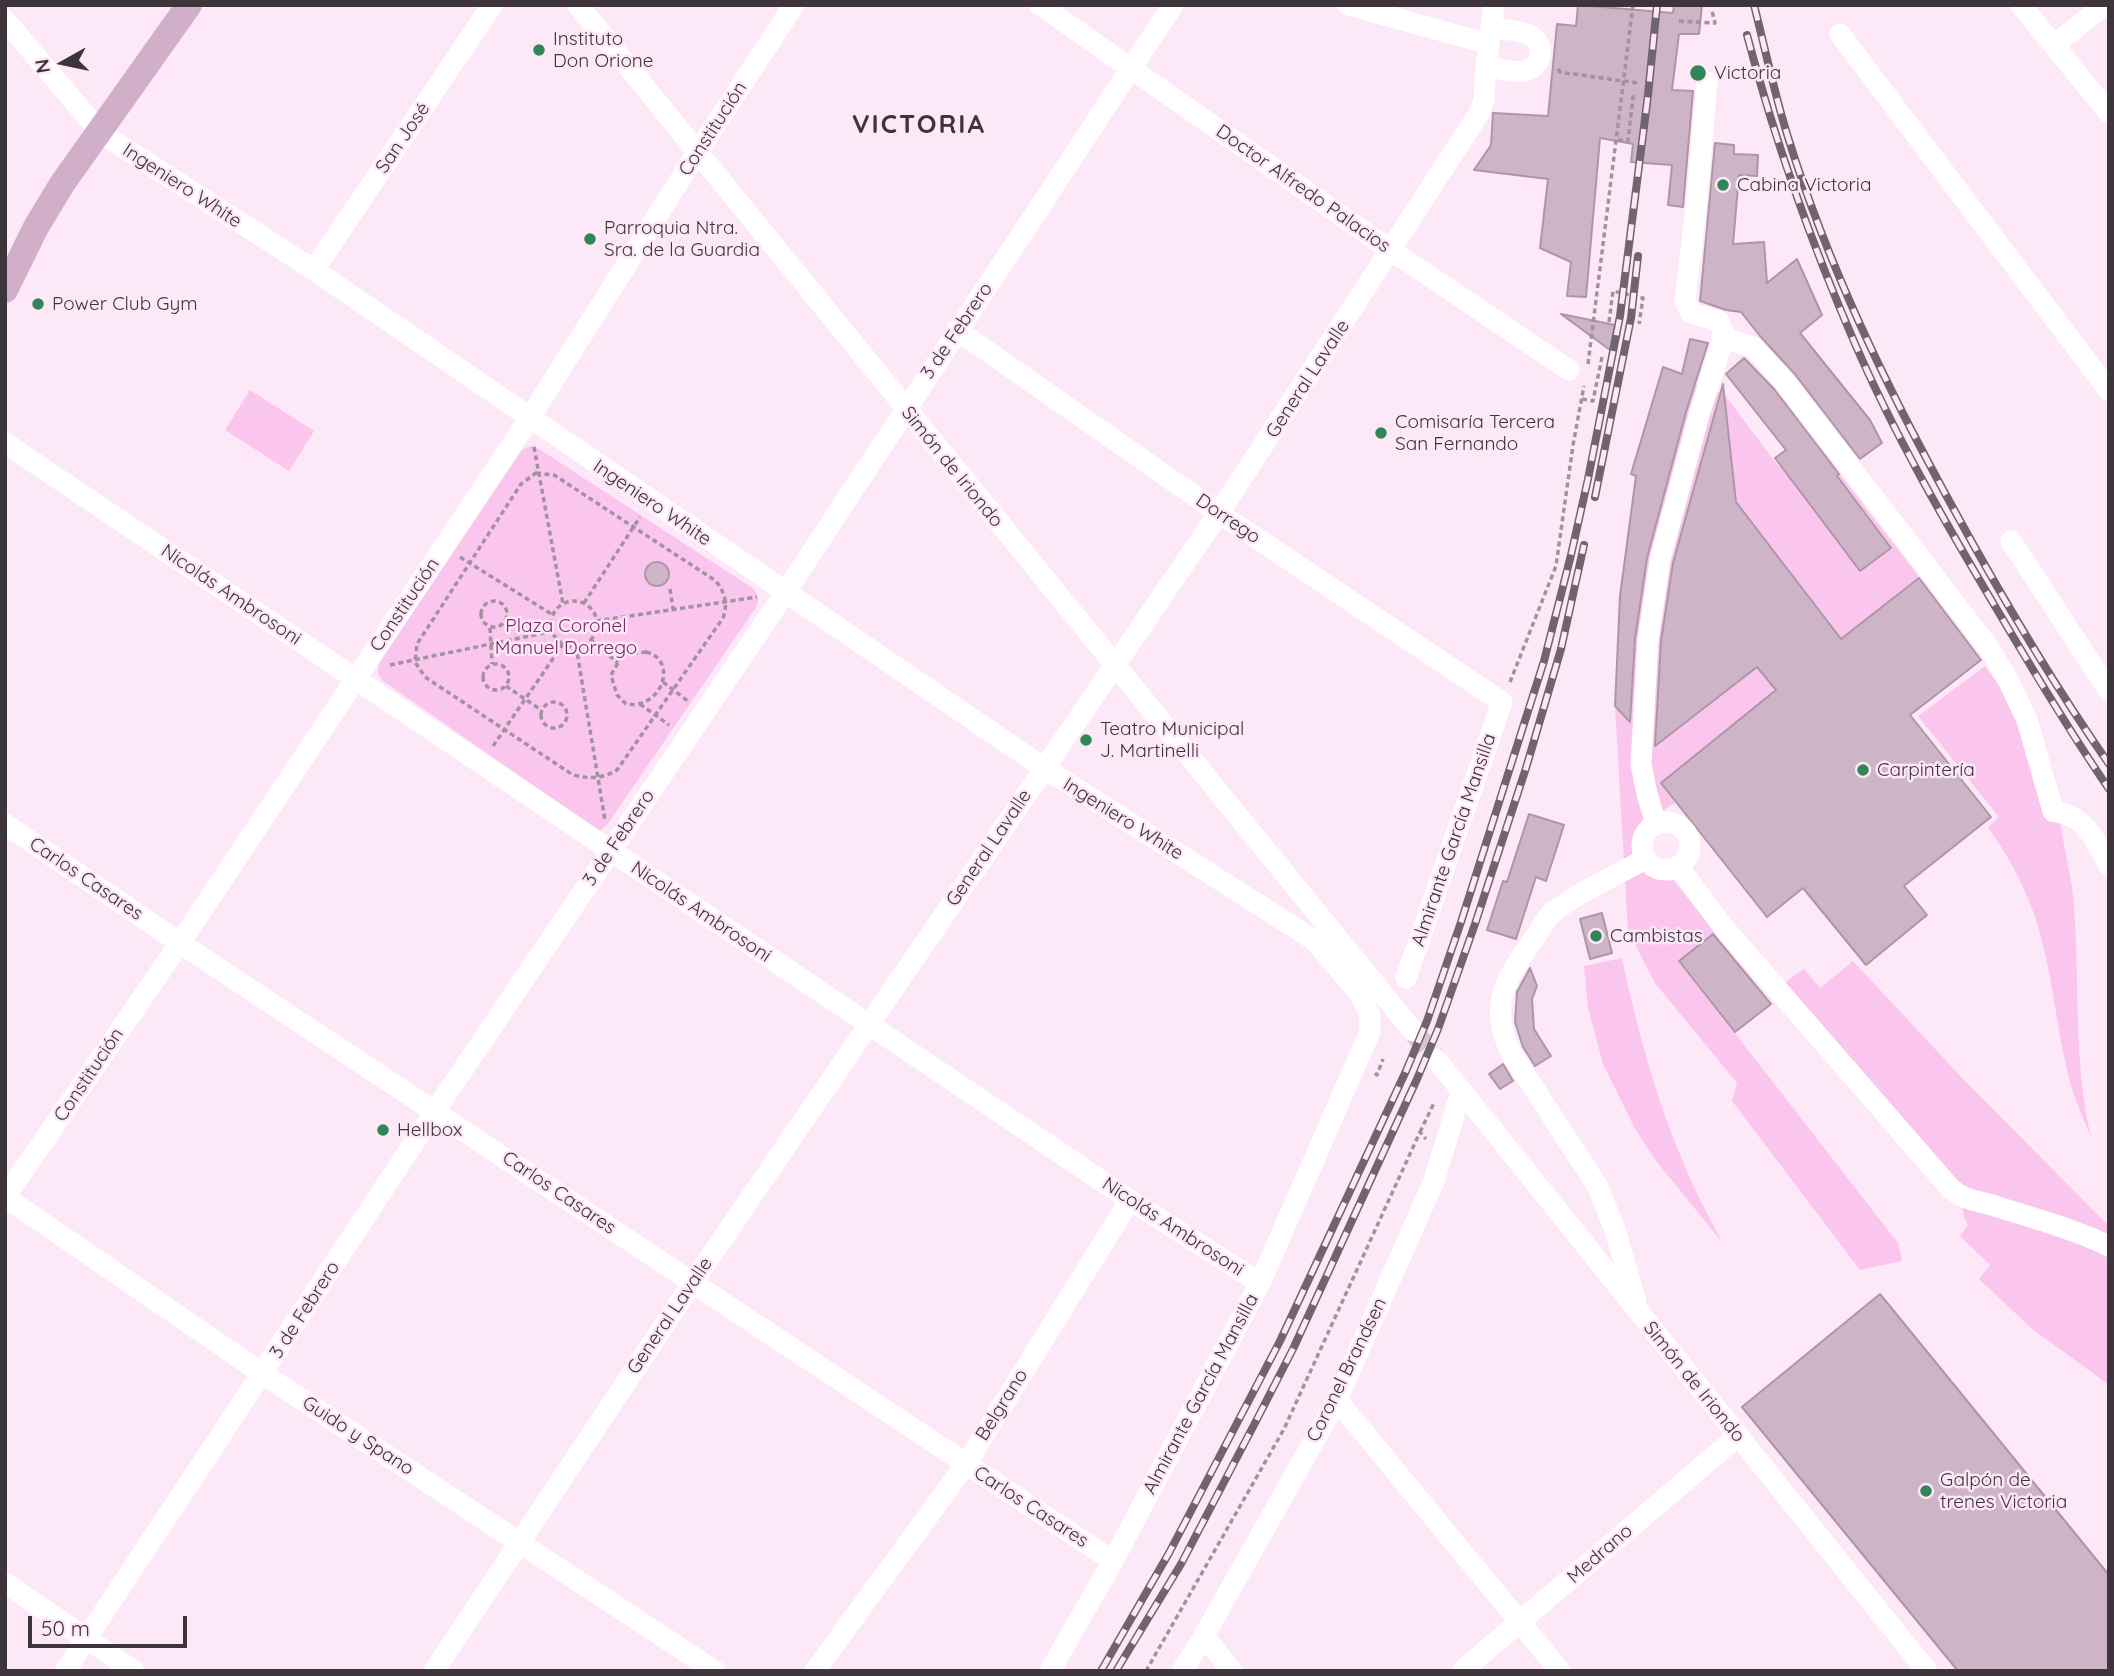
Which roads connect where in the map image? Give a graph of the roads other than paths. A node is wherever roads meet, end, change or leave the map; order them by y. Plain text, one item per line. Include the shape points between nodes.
1 (189, 5) edge
2 (492, 5) edge
3 (578, 5) edge
4 (794, 5) edge
5 (1040, 5) edge
6 (1173, 5) edge
7 (1348, 5) edge
8 (1494, 5) edge
9 (2021, 5) edge
10 (2105, 5) edge
11 (5, 20) edge
12 (1840, 34) dead end
13 (1490, 36) junction
14 (2054, 45) junction
15 (1486, 66) junction
16 (1130, 70) junction
17 (1707, 82) dead end
18 (2109, 113) edge
19 (100, 133) junction
20 (697, 153) junction
21 (1392, 251) junction
22 (314, 270) junction
23 (5, 290) edge
24 (957, 330) junction
25 (1722, 338) junction
26 (1569, 370) dead end
27 (2109, 391) edge
28 (905, 409) junction
29 (529, 419) junction
30 (5, 443) edge
31 (1219, 513) junction
32 (2011, 541) dead end
33 (785, 593) junction
34 (1115, 665) junction
35 (359, 675) junction
36 (2107, 685) edge
37 (1502, 702) joint
38 (1044, 768) junction
39 (5, 824) edge
40 (1656, 824) junction
41 (610, 851) junction
42 (1645, 859) junction
43 (1678, 866) junction
44 (2109, 866) edge
45 (1321, 934) junction
46 (180, 943) junction
47 (1406, 978) dead end
48 (869, 1024) junction
49 (1413, 1031) tunnel mouth
50 (1370, 1032) joint
51 (1436, 1059) tunnel mouth
52 (1461, 1092) junction
53 (435, 1111) junction
54 (5, 1197) edge
55 (1130, 1200) junction
56 (2109, 1245) edge
57 (692, 1282) junction
58 (1260, 1283) junction
59 (1639, 1314) junction
60 (263, 1374) junction
61 (1337, 1400) junction
62 (1738, 1436) junction
63 (966, 1464) junction
64 (520, 1543) junction
65 (1113, 1561) junction
66 (5, 1583) edge
67 (1521, 1622) junction
68 (1203, 1636) junction
69 (86, 1639) junction
70 (1186, 1669) edge
71 (65, 1671) edge
72 (134, 1671) edge
73 (434, 1671) edge
74 (715, 1671) edge
75 (816, 1671) edge
76 (1050, 1671) edge
77 (1231, 1671) edge
78 (1462, 1671) edge
79 (1560, 1671) edge
80 (1927, 1671) edge

1 - 19 main road
2 - 22 street, San José
3 - 20 street, Simón de Iriondo
4 - 20 street, Constitución
5 - 16 street, Doctor Alfredo Palacios
6 - 16 street, 3 de Febrero
7 - 13 street
8 - 13 street, General Lavalle
9 - 14 street
10 - 14 street
11 - 19 street, Ingeniero White
12 - 27 street
13 - 15 street, General Lavalle
13 - 15 street via 1531,35 1539,45 1540,58 1527,71
14 - 18 street
15 - 21 street, General Lavalle via 1480,112
16 - 21 street, Doctor Alfredo Palacios
16 - 24 street, 3 de Febrero
17 - 25 street via 1685,301 1691,313 1719,321
19 - 22 street, Ingeniero White
19 - 23 main road via 62,184
20 - 28 street, Simón de Iriondo
20 - 29 street, Constitución
21 - 26 street, Doctor Alfredo Palacios
21 - 31 street, General Lavalle
22 - 29 street, Ingeniero White
24 - 28 street, 3 de Febrero
24 - 31 street, Dorrego
25 - 40 street via 1660,560 1648,640 1641,764
25 - 44 street via 1753,347 1784,381 1989,648 2027,720 2053,811 2068,814 2088,828
28 - 33 street, 3 de Febrero
28 - 34 street, Simón de Iriondo
29 - 33 street, Ingeniero White
29 - 35 street, Constitución
30 - 35 street, Nicolás Ambrosoni
31 - 34 street, General Lavalle
31 - 37 street, Dorrego
32 - 36 street
33 - 38 street, Ingeniero White
33 - 41 street, 3 de Febrero
34 - 38 street, General Lavalle
34 - 45 street, Simón de Iriondo
35 - 41 street, Nicolás Ambrosoni
35 - 46 street, Constitución
37 - 47 street, Almirante García Mansilla
38 - 45 street, Ingeniero White
38 - 48 street, General Lavalle
39 - 46 street, Carlos Casares
40 - 42 street via 1644,835
40 - 43 street via 1672,822 1689,838 1688,854
41 - 48 street, Nicolás Ambrosoni
41 - 53 street, 3 de Febrero
42 - 43 street via 1664,870
42 - 59 street via 1547,919 1506,980 1499,1013 1511,1053 1598,1186
43 - 56 street via 1725,929 1951,1189 1974,1203 1994,1205
45 - 49 street
45 - 50 street, Simón de Iriondo via 1360,994 1370,1015
46 - 53 street, Carlos Casares
46 - 54 street, Constitución
48 - 55 street, Nicolás Ambrosoni
48 - 57 street, General Lavalle
50 - 58 street, Almirante García Mansilla
51 - 52 street, Simón de Iriondo
52 - 59 street, Simón de Iriondo
52 - 61 street, Coronel Brandsen via 1434,1181
53 - 57 street, Carlos Casares
53 - 60 street, 3 de Febrero
54 - 60 street, Guido y Spano
55 - 58 street, Nicolás Ambrosoni
55 - 63 street, Belgrano
57 - 63 street, Carlos Casares
57 - 64 street, General Lavalle
58 - 65 street, Almirante García Mansilla
59 - 62 street, Simón de Iriondo
60 - 64 street, Guido y Spano
60 - 69 street, 3 de Febrero
61 - 67 street
61 - 68 street, Coronel Brandsen
62 - 67 street, Medrano
62 - 80 street, Simón de Iriondo
63 - 65 street, Carlos Casares
63 - 75 street, Belgrano
64 - 73 street, General Lavalle
64 - 74 street, Guido y Spano
65 - 76 street, Almirante García Mansilla
66 - 69 street
67 - 78 street, Medrano
67 - 79 street
68 - 70 street, Coronel Brandsen
68 - 77 street
69 - 71 street, 3 de Febrero
69 - 72 street

